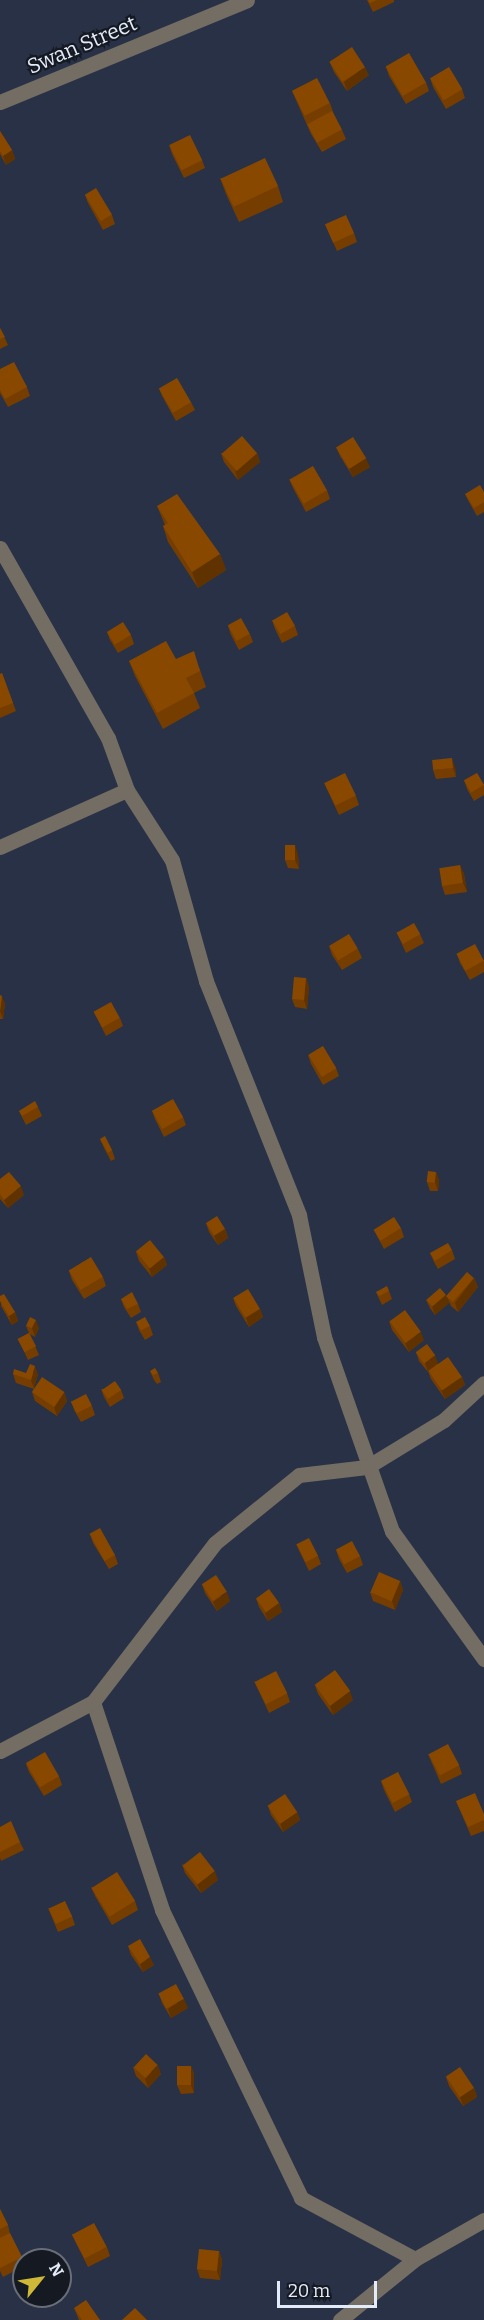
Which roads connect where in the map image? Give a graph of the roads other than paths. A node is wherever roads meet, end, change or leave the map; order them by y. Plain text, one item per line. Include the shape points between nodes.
1 (247, 0) edge
2 (0, 102) edge
3 (0, 548) edge
4 (127, 790) junction
5 (0, 847) edge
6 (484, 1383) edge
7 (367, 1467) junction
8 (484, 1659) edge
9 (93, 1702) junction
10 (0, 1751) edge
11 (484, 2220) edge
12 (415, 2259) junction
13 (339, 2320) edge

1 - 2 street, Swan Street
3 - 4 street via 108,738
4 - 5 street
4 - 7 street via 171,860 206,981 299,1215 324,1337
6 - 7 street via 444,1420
7 - 8 street via 392,1531
7 - 9 street via 299,1475 215,1543
9 - 10 street
9 - 12 street via 162,1910 301,2198
11 - 12 street
12 - 13 street

